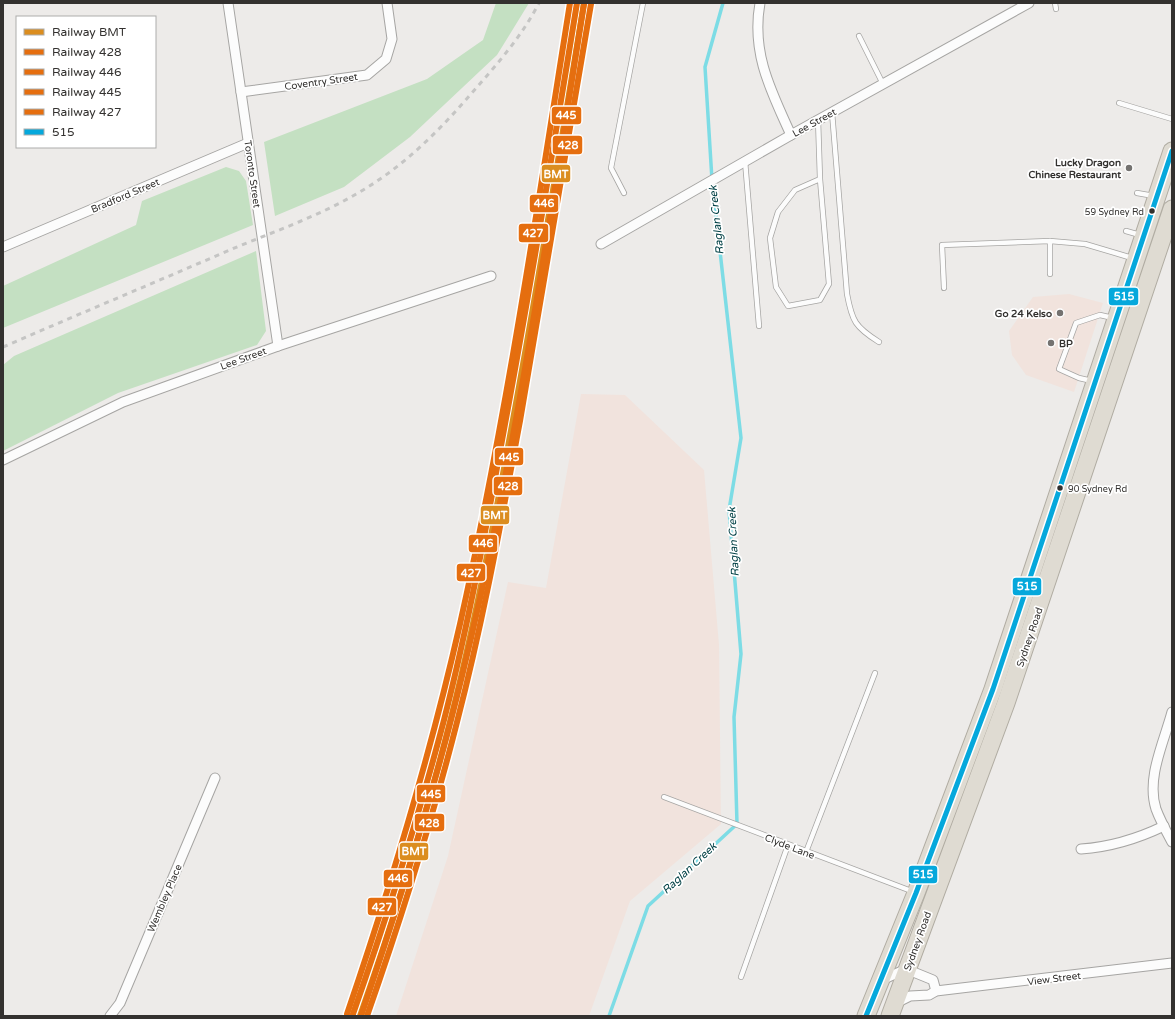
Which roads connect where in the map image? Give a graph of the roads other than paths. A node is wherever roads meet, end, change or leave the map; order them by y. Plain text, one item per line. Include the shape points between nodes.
1 (228, 3) edge
2 (387, 3) edge
3 (644, 3) edge
4 (760, 3) edge
5 (1029, 3) edge
6 (1055, 3) edge
7 (1056, 9) dead end
8 (859, 36) dead end
9 (883, 84) junction
10 (241, 92) junction
11 (1119, 103) dead end
12 (832, 112) junction
13 (818, 119) junction
14 (1172, 119) edge
15 (790, 135) junction
16 (248, 143) junction
17 (1172, 151) edge
18 (745, 161) junction
19 (820, 180) junction
20 (1137, 192) dead end
21 (624, 193) dead end
22 (1157, 197) junction
23 (1172, 209) edge
24 (1126, 231) dead end
25 (1144, 236) junction
26 (1050, 241) junction
27 (601, 244) dead end
28 (3, 248) edge
29 (1136, 260) junction
30 (1050, 274) dead end
31 (491, 276) dead end
32 (944, 288) dead end
33 (1116, 318) junction
34 (759, 326) dead end
35 (879, 342) dead end
36 (278, 346) junction
37 (1094, 382) junction
38 (3, 460) edge
39 (875, 673) dead end
40 (1172, 712) edge
41 (215, 778) dead end
42 (664, 797) dead end
43 (1164, 826) junction
44 (1172, 842) edge
45 (788, 845) junction
46 (1081, 849) dead end
47 (806, 852) junction
48 (916, 893) junction
49 (1172, 963) edge
50 (906, 969) junction
51 (742, 977) dead end
52 (879, 981) junction
53 (936, 991) junction
54 (892, 1010) edge
55 (110, 1016) edge
56 (866, 1016) edge

1 - 10 street, Toronto Street
2 - 10 street, Coventry Street via 392,39 386,59 367,75
3 - 21 lane via 611,168
4 - 15 street via 758,47 765,74
5 - 9 street, Lee Street
6 - 7 lane
8 - 9 lane
9 - 12 street, Lee Street
10 - 16 street, Toronto Street
11 - 14 lane
12 - 13 street, Lee Street
12 - 35 lane via 851,315 863,332
13 - 15 street, Lee Street
13 - 19 lane
15 - 18 street, Lee Street
16 - 28 street, Bradford Street
16 - 36 street, Toronto Street
17 - 22 highway, Sydney Road
18 - 27 street, Lee Street
18 - 34 lane
19 - 19 lane via 829,284 820,300 788,306 776,288 770,238 778,212 795,190
20 - 22 lane
22 - 25 highway, Sydney Road
23 - 50 highway, Sydney Road via 1006,704
24 - 25 lane
25 - 29 highway, Sydney Road
26 - 29 lane via 1085,244
26 - 30 lane
26 - 32 lane via 942,245
29 - 33 highway, Sydney Road
31 - 36 street, Lee Street
33 - 37 highway, Sydney Road
33 - 37 lane via 1100,315 1076,323 1059,369
36 - 38 street, Lee Street via 123,402
37 - 48 highway, Sydney Road via 993,689
39 - 47 lane
40 - 43 street via 1154,779 1155,803
41 - 55 street, Wembley Place via 120,1003
42 - 45 lane, Clyde Lane
43 - 44 street
43 - 46 street via 1134,840
45 - 47 lane, Clyde Lane
45 - 51 lane
47 - 48 lane, Clyde Lane
48 - 52 highway, Sydney Road
49 - 53 street, View Street
50 - 52 street
50 - 53 street via 933,980
50 - 54 highway, Sydney Road
52 - 56 highway, Sydney Road
53 - 54 street, View Street via 929,995 910,996

